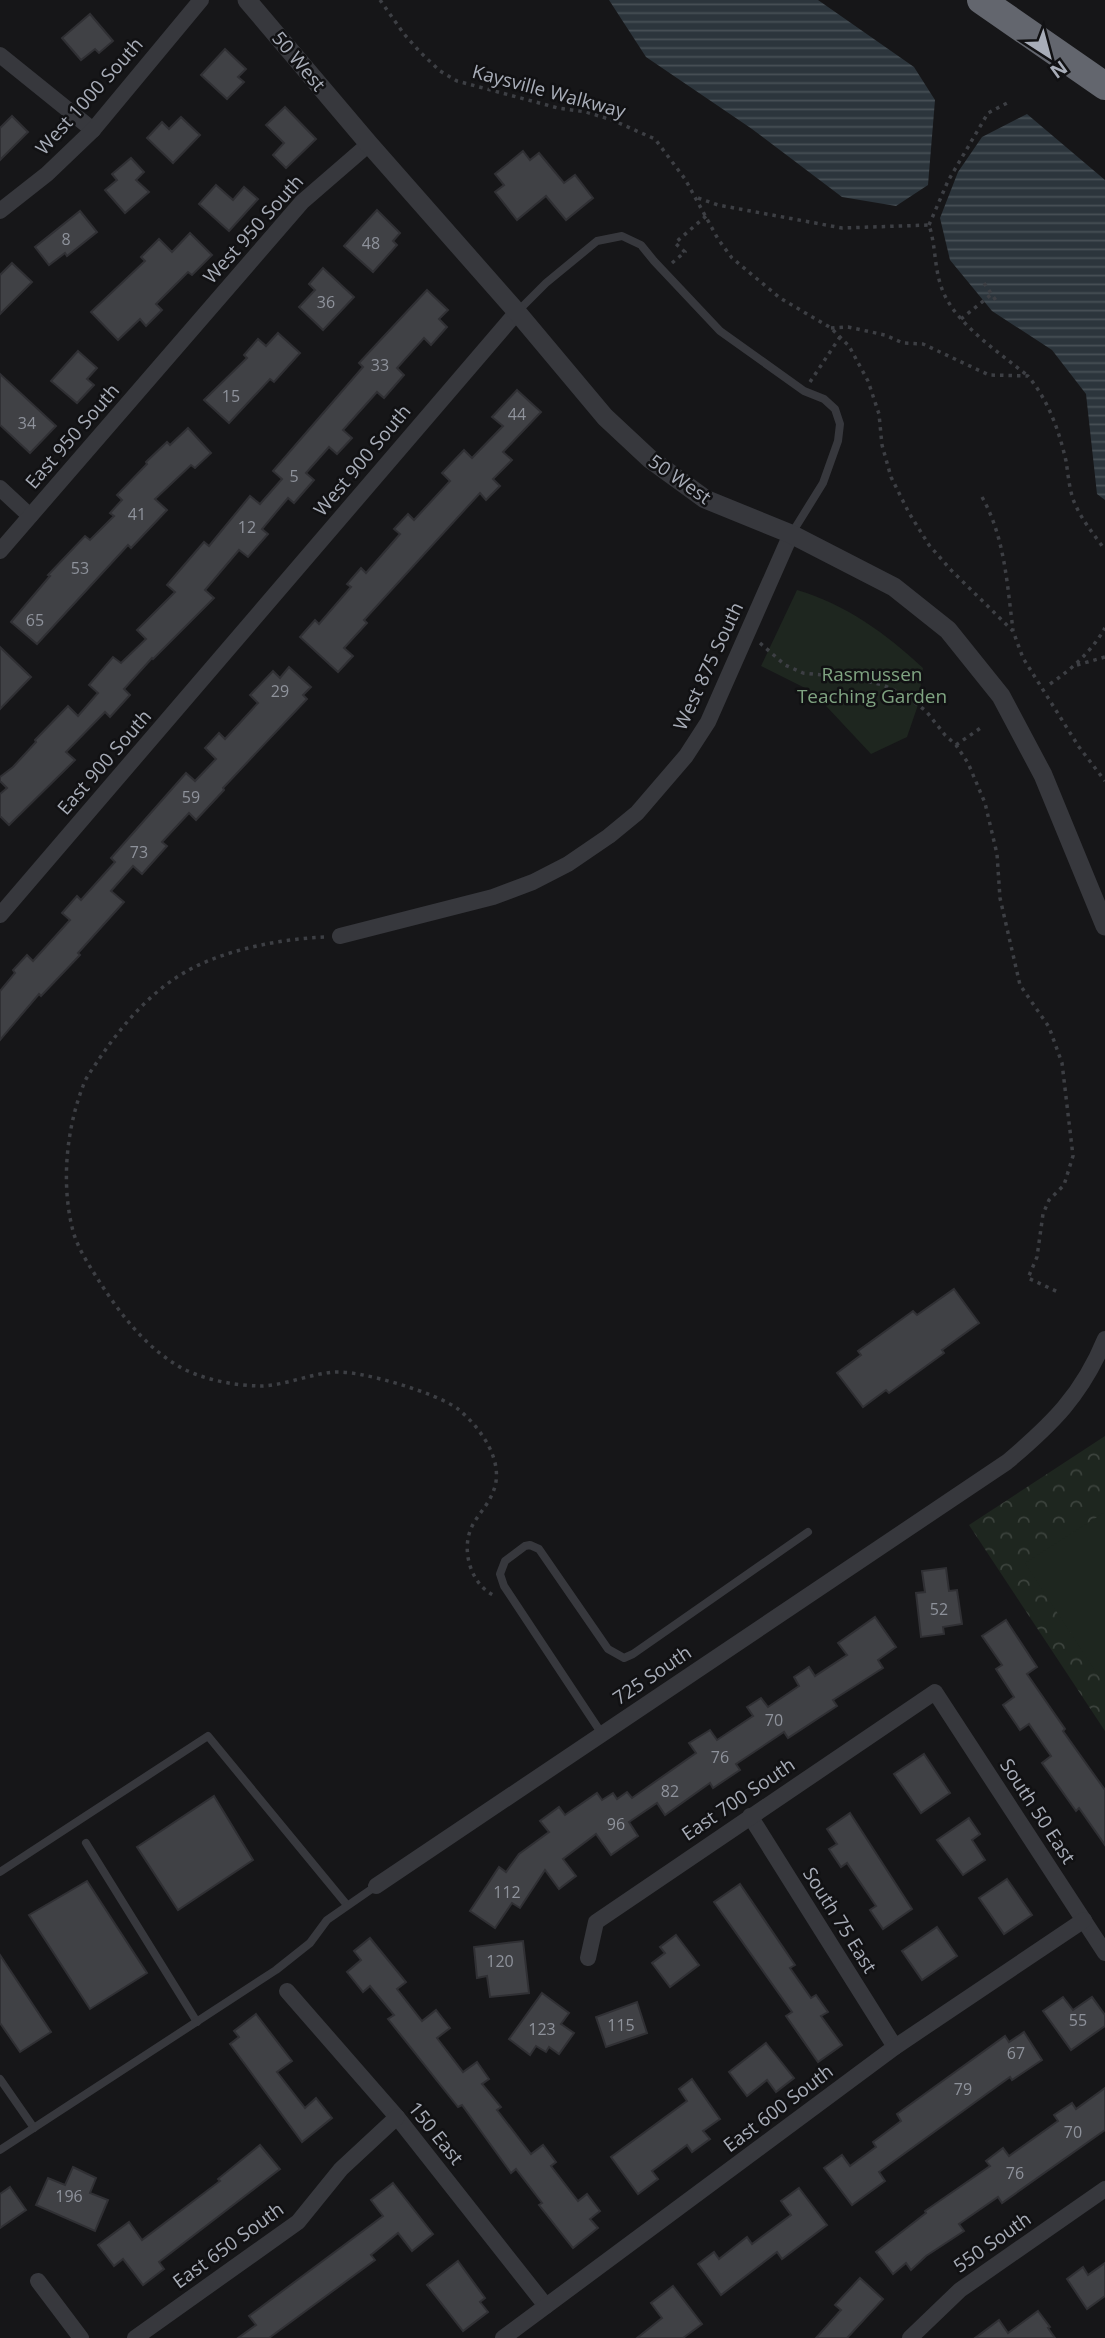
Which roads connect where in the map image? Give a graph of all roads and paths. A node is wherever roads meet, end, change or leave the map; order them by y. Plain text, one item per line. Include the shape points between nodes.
1 (201, 0) edge
2 (247, 0) edge
3 (380, 0) edge
4 (981, 0) edge
5 (0, 55) edge
6 (1105, 86) edge
7 (1011, 101) dead end
8 (93, 130) junction
9 (369, 144) junction
10 (696, 197) junction
11 (0, 211) edge
12 (706, 216) junction
13 (929, 225) junction
14 (663, 272) junction
15 (984, 283) dead end
16 (992, 294) junction
17 (997, 302) dead end
18 (517, 312) junction
19 (960, 319) junction
20 (831, 328) junction
21 (839, 337) junction
22 (176, 348) joint
23 (1028, 376) junction
24 (804, 391) junction
25 (0, 488) edge
26 (982, 497) dead end
27 (30, 516) junction
28 (792, 534) junction
29 (1105, 550) edge
30 (0, 551) edge
31 (1105, 628) edge
32 (1013, 631) junction
33 (748, 632) junction
34 (239, 637) joint
35 (1105, 657) edge
36 (1075, 666) junction
37 (1051, 684) dead end
38 (982, 727) dead end
39 (956, 745) junction
40 (1105, 781) edge
41 (0, 915) edge
42 (1105, 926) edge
43 (340, 936) joint
44 (1058, 1292) dead end
45 (1105, 1339) edge
46 (808, 1532) dead end
47 (510, 1595) junction
48 (935, 1692) joint
49 (602, 1734) junction
50 (750, 1816) junction
51 (86, 1843) dead end
52 (0, 1872) edge
53 (376, 1886) joint
54 (347, 1905) junction
55 (1084, 1920) junction
56 (1105, 1953) edge
57 (589, 1958) dead end
58 (287, 1991) dead end
59 (197, 2022) junction
60 (895, 2047) junction
61 (0, 2079) edge
62 (397, 2117) junction
63 (34, 2128) junction
64 (0, 2150) edge
65 (1105, 2189) edge
66 (38, 2281) dead end
67 (546, 2306) junction
68 (81, 2338) edge
69 (135, 2338) edge
70 (503, 2338) edge
71 (910, 2338) edge

1 - 8 street, West 1000 South
2 - 9 street, 50 West
3 - 10 path, Kaysville Walkway via 404,34 440,71 482,89 586,112 634,128 655,139
4 - 6 highway
5 - 8 street
7 - 13 path via 988,113 948,181
8 - 11 street, West 1000 South
9 - 18 street, 50 West
9 - 22 street, West 950 South via 302,202
10 - 12 path, Kaysville Walkway
10 - 13 path via 842,228
12 - 14 path via 675,243 685,251
12 - 20 path, Kaysville Walkway via 732,258 780,298
13 - 19 path via 940,286
14 - 18 lane via 641,245 622,236 597,241
14 - 24 lane via 720,331
15 - 16 path
16 - 17 path
16 - 19 path
18 - 28 street, 50 West via 605,417 650,459 705,499
18 - 34 street, West 900 South
19 - 23 path
20 - 21 path, Kaysville Walkway
20 - 23 path via 848,327 923,344 989,375
21 - 24 path
21 - 32 path, Kaysville Walkway via 868,381 891,477 909,513 951,570
22 - 27 street, East 950 South
23 - 29 path via 1041,391 1058,430 1072,496
24 - 28 lane via 835,409 840,424 823,483
25 - 27 street
26 - 32 path via 993,518 1005,564
27 - 30 street, East 950 South
28 - 33 street, West 875 South
28 - 42 street, 50 West via 894,587 948,630 1001,696 1043,775
31 - 36 path
32 - 40 path, Kaysville Walkway via 1023,659
33 - 39 path via 785,665 803,673 852,678 905,695
33 - 43 street, West 875 South via 708,722 687,756 609,836 568,864 493,897
34 - 41 street, East 900 South
35 - 36 path
36 - 37 path
38 - 39 path
39 - 44 path via 985,803 1020,985 1049,1027 1062,1063 1073,1156 1065,1185 1049,1200 1043,1214 1037,1256 1028,1278
43 - 47 path via 262,946 202,963 133,1013 113,1036 79,1096 67,1175 74,1233 96,1275 130,1323 177,1366 224,1382 261,1385 349,1373 422,1392 467,1417 496,1468 492,1495 470,1531 471,1570 488,1592
45 - 49 street, 725 South via 1075,1396 1045,1430 1007,1462
46 - 47 lane via 628,1657 608,1649 539,1549 525,1546 500,1567
47 - 49 lane
48 - 50 street, East 700 South
48 - 55 street, South 50 East
49 - 53 street, 725 South
50 - 57 street, East 700 South via 596,1922
50 - 60 street, South 75 East
51 - 59 lane
52 - 54 lane via 208,1736
53 - 54 lane, 725 South
54 - 59 lane, 725 South via 276,1970
55 - 56 street, South 50 East
55 - 60 street, East 600 South
58 - 62 street, 150 East
59 - 63 lane, 725 South
60 - 67 street, East 600 South
61 - 63 lane
62 - 67 street, 150 East
62 - 69 street, East 650 South via 341,2169 298,2222
63 - 64 lane, 725 South
65 - 71 street, 550 South via 960,2290
66 - 68 street
67 - 70 street, East 600 South

